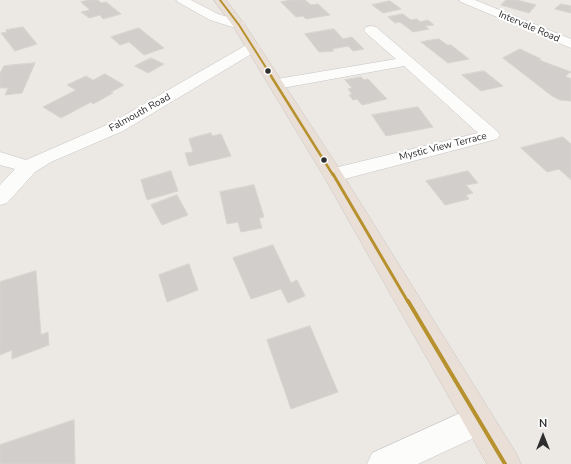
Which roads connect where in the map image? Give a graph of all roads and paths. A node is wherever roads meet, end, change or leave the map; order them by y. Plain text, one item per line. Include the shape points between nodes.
1 (182, 0) edge
2 (220, 0) edge
3 (466, 0) edge
4 (239, 25) junction
5 (371, 30) dead end
6 (571, 44) edge
7 (253, 47) junction
8 (407, 61) junction
9 (277, 84) junction
10 (0, 158) edge
11 (28, 167) junction
12 (333, 175) junction
13 (0, 198) edge
14 (478, 420) junction
15 (383, 464) edge
16 (505, 464) edge

1 - 4 street via 214,17
2 - 4 highway
3 - 6 street, Intervale Road
4 - 7 highway
5 - 8 street, Mystic View Terrace
7 - 9 highway
7 - 11 street, Falmouth Road via 118,127
8 - 9 street
8 - 12 street, Mystic View Terrace via 491,134
9 - 12 highway
10 - 11 street
11 - 13 street, Falmouth Road
12 - 14 highway
14 - 15 street
14 - 16 highway

